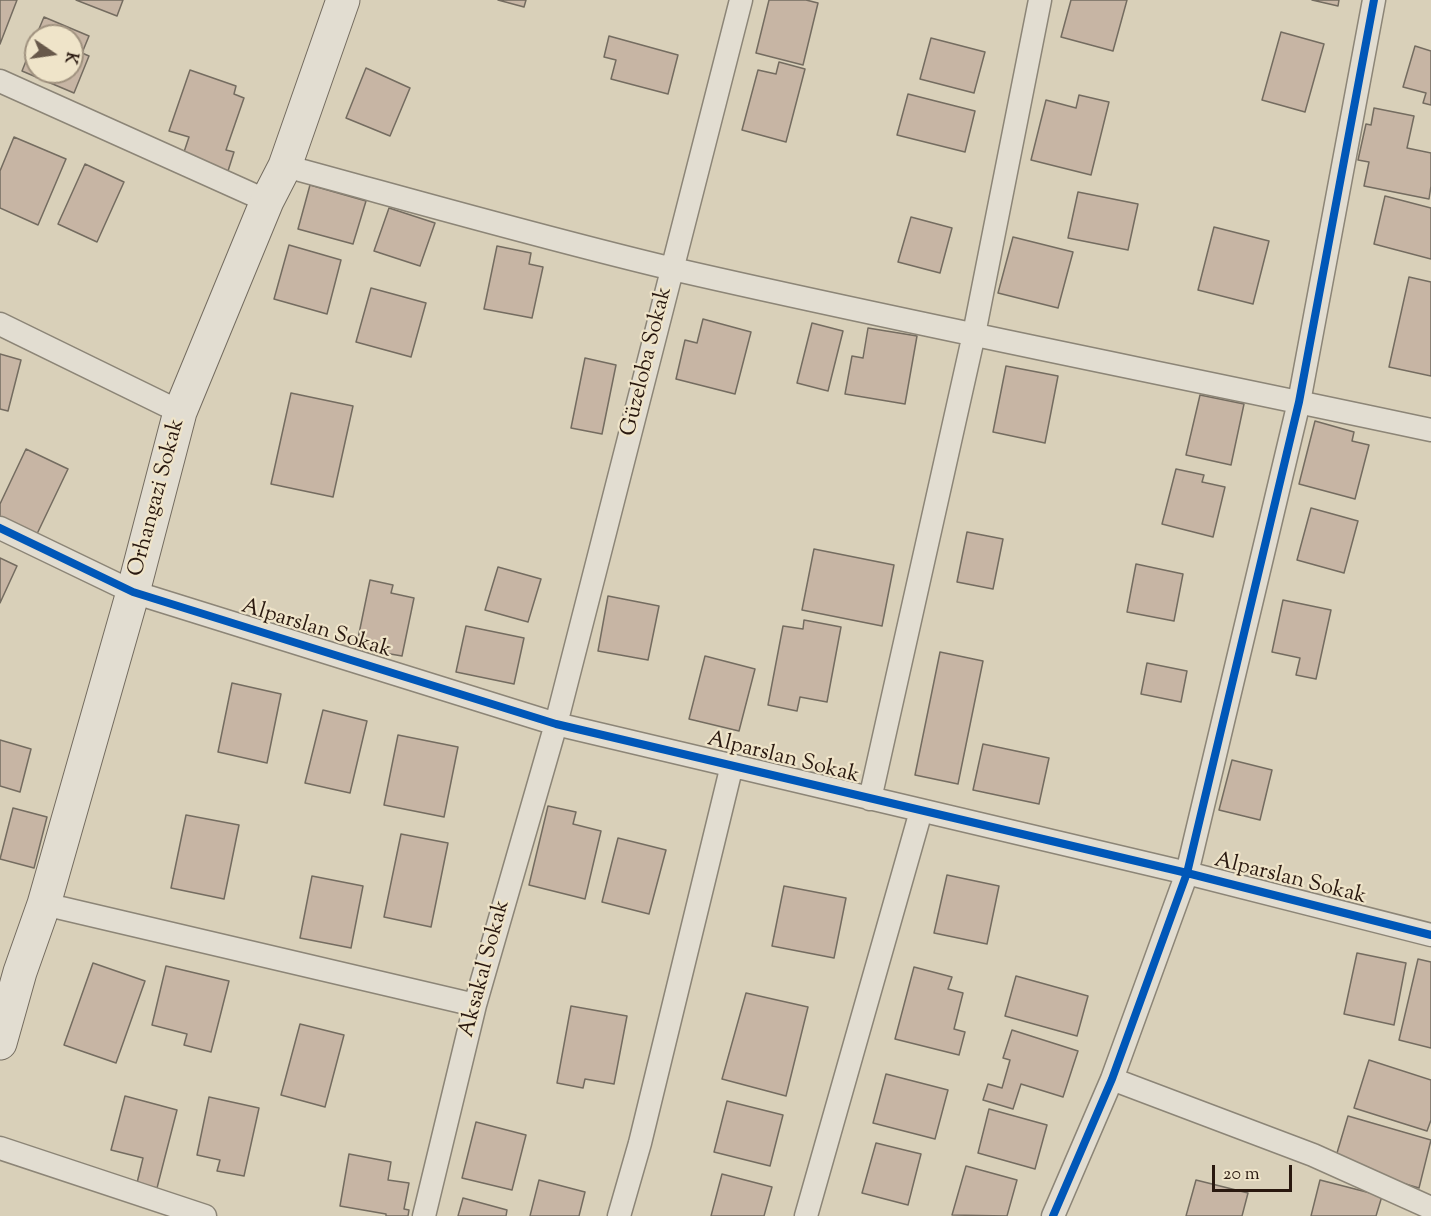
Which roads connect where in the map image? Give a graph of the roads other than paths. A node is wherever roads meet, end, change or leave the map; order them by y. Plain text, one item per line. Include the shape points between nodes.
1 (343, 0) edge
2 (741, 0) edge
3 (1040, 0) edge
4 (1374, 0) edge
5 (0, 81) edge
6 (285, 166) junction
7 (267, 201) junction
8 (672, 268) junction
9 (0, 324) edge
10 (974, 334) junction
11 (1299, 402) junction
12 (180, 412) junction
13 (1431, 430) edge
14 (0, 528) edge
15 (133, 592) junction
16 (556, 724) junction
17 (732, 765) junction
18 (870, 799) junction
19 (921, 811) junction
20 (1187, 873) junction
21 (44, 904) junction
22 (1431, 934) edge
23 (10, 968) edge
24 (475, 1005) junction
25 (0, 1043) edge
26 (1112, 1079) junction
27 (0, 1148) edge
28 (1431, 1208) edge
29 (178, 1212) edge
30 (205, 1216) edge
31 (424, 1216) edge
32 (619, 1216) edge
33 (806, 1216) edge
34 (1053, 1216) edge

1 - 6 street, Orhangazi Sokak
2 - 8 street, Güzeloba Sokak
3 - 10 street
4 - 11 street
5 - 7 street
6 - 7 street, Orhangazi Sokak
6 - 8 street
7 - 12 street, Orhangazi Sokak
8 - 10 street
8 - 16 street, Güzeloba Sokak
9 - 12 street
10 - 11 street
10 - 18 street
11 - 13 street
11 - 20 street
12 - 15 street, Orhangazi Sokak
14 - 15 street, Alparslan Sokak
15 - 16 street, Alparslan Sokak
15 - 21 street, Orhangazi Sokak
16 - 17 street, Alparslan Sokak
16 - 24 street, Aksakal Sokak
17 - 18 street, Alparslan Sokak
17 - 32 street
18 - 19 street, Alparslan Sokak
19 - 20 street, Alparslan Sokak
19 - 33 street
20 - 22 street, Alparslan Sokak
20 - 26 street
21 - 23 street, Orhangazi Sokak
21 - 24 street
23 - 25 street, Orhangazi Sokak
24 - 31 street, Aksakal Sokak
26 - 28 street via 1313,1155
26 - 34 street
27 - 29 street
29 - 30 street

